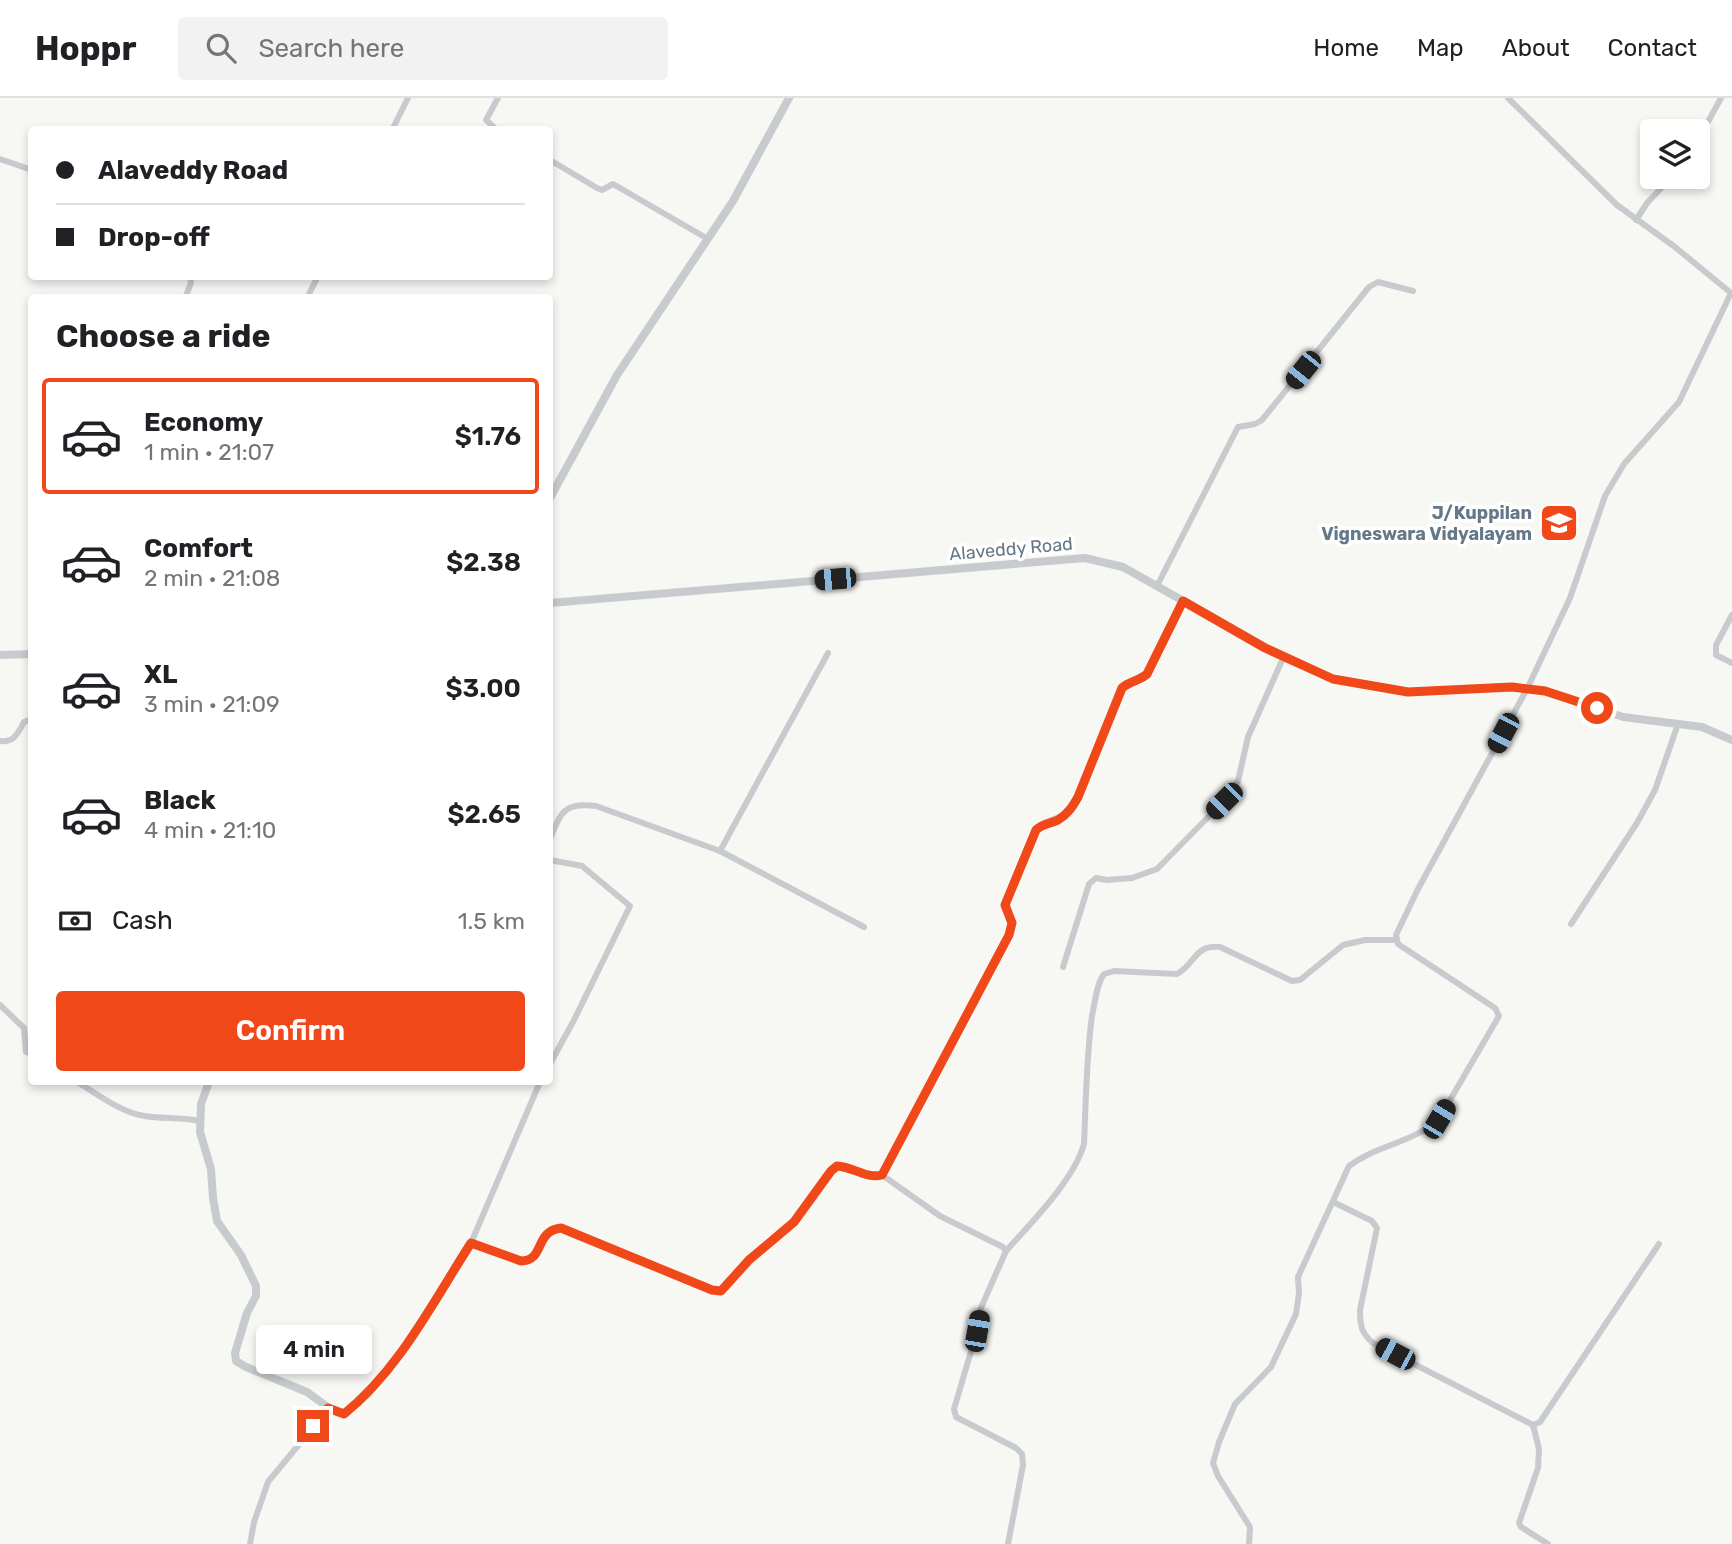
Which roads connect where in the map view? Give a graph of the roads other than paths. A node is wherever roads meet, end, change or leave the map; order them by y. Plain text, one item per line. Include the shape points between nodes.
1 (408, 98) edge
2 (498, 98) edge
3 (789, 98) edge
4 (1508, 98) edge
5 (1721, 98) edge
6 (1710, 119) edge
7 (394, 126) edge
8 (491, 126) edge
9 (0, 159) edge
10 (553, 162) edge
11 (28, 169) edge
12 (1660, 189) edge
13 (1636, 220) junction
14 (708, 239) junction
15 (316, 280) edge
16 (1413, 291) dead end
17 (1732, 293) edge
18 (309, 294) dead end
19 (553, 492) edge
20 (1157, 586) junction
21 (1183, 601) junction
22 (553, 603) edge
23 (1732, 615) edge
24 (828, 653) dead end
25 (28, 654) edge
26 (0, 655) edge
27 (1284, 656) junction
28 (1732, 663) edge
29 (1527, 689) junction
30 (28, 720) edge
31 (1678, 724) junction
32 (1732, 740) edge
33 (0, 741) edge
34 (553, 832) edge
35 (720, 851) junction
36 (553, 861) edge
37 (1571, 924) dead end
38 (864, 927) dead end
39 (1397, 940) junction
40 (1063, 967) dead end
41 (0, 1005) edge
42 (28, 1053) edge
43 (553, 1059) edge
44 (82, 1085) edge
45 (208, 1085) edge
46 (539, 1085) edge
47 (200, 1121) junction
48 (882, 1175) junction
49 (1333, 1202) junction
50 (471, 1243) junction
51 (1659, 1244) dead end
52 (1006, 1251) junction
53 (328, 1408) junction
54 (1533, 1424) junction
55 (1539, 1542) edge
56 (250, 1544) edge
57 (1008, 1544) edge
58 (1249, 1544) edge
59 (1548, 1544) edge

1 - 7 street
2 - 8 street via 486,120
3 - 14 street
4 - 13 street
5 - 6 street
9 - 11 street
10 - 14 street via 602,190 613,184
12 - 13 street
13 - 17 street
14 - 19 street via 617,375
15 - 18 street
16 - 20 street via 1378,282 1369,288 1262,420 1238,427
17 - 29 street via 1679,402 1623,464 1605,496 1570,597
20 - 21 street, Alaveddy Road
20 - 22 street, Alaveddy Road via 1124,567 1085,558
21 - 27 street, Alaveddy Road
21 - 48 street via 1147,674 1122,688 1069,812 1036,830 1005,905 1012,923 1009,935
23 - 28 street via 1716,654
24 - 35 street
25 - 26 street
27 - 29 street, Alaveddy Road via 1333,679 1408,692
27 - 40 street via 1248,737 1238,782 1157,869 1132,878 1096,878 1089,884
29 - 31 street, Alaveddy Road via 1623,717
29 - 39 street via 1418,890 1395,935
30 - 33 street via 16,736
31 - 32 street, Alaveddy Road via 1702,727
31 - 37 street via 1655,790
34 - 35 street via 561,813 581,804
35 - 38 street
36 - 43 street via 582,866 629,906
39 - 49 street via 1495,1008 1499,1016 1439,1119 1425,1132 1364,1155 1349,1166
39 - 52 street via 1343,945 1300,980 1292,981 1209,946 1177,974 1104,974 1086,1055 1081,1156
41 - 42 street via 24,1028
44 - 47 street via 144,1116
45 - 47 street
46 - 50 street
47 - 53 street via 217,1221 256,1286 236,1361 307,1392
48 - 50 street via 873,1177 837,1166 794,1222 721,1291 561,1228 545,1235 528,1261
48 - 52 street via 940,1216
49 - 54 street via 1372,1220 1377,1228 1360,1310 1363,1335
49 - 58 street via 1298,1277 1296,1314 1271,1367 1235,1404 1213,1463 1250,1527
50 - 53 street via 368,1395 344,1414
51 - 54 street via 1540,1422
52 - 57 street via 981,1310 954,1409 956,1418 1022,1454
53 - 56 street via 268,1482
54 - 55 street via 1538,1468 1519,1523
55 - 59 street

